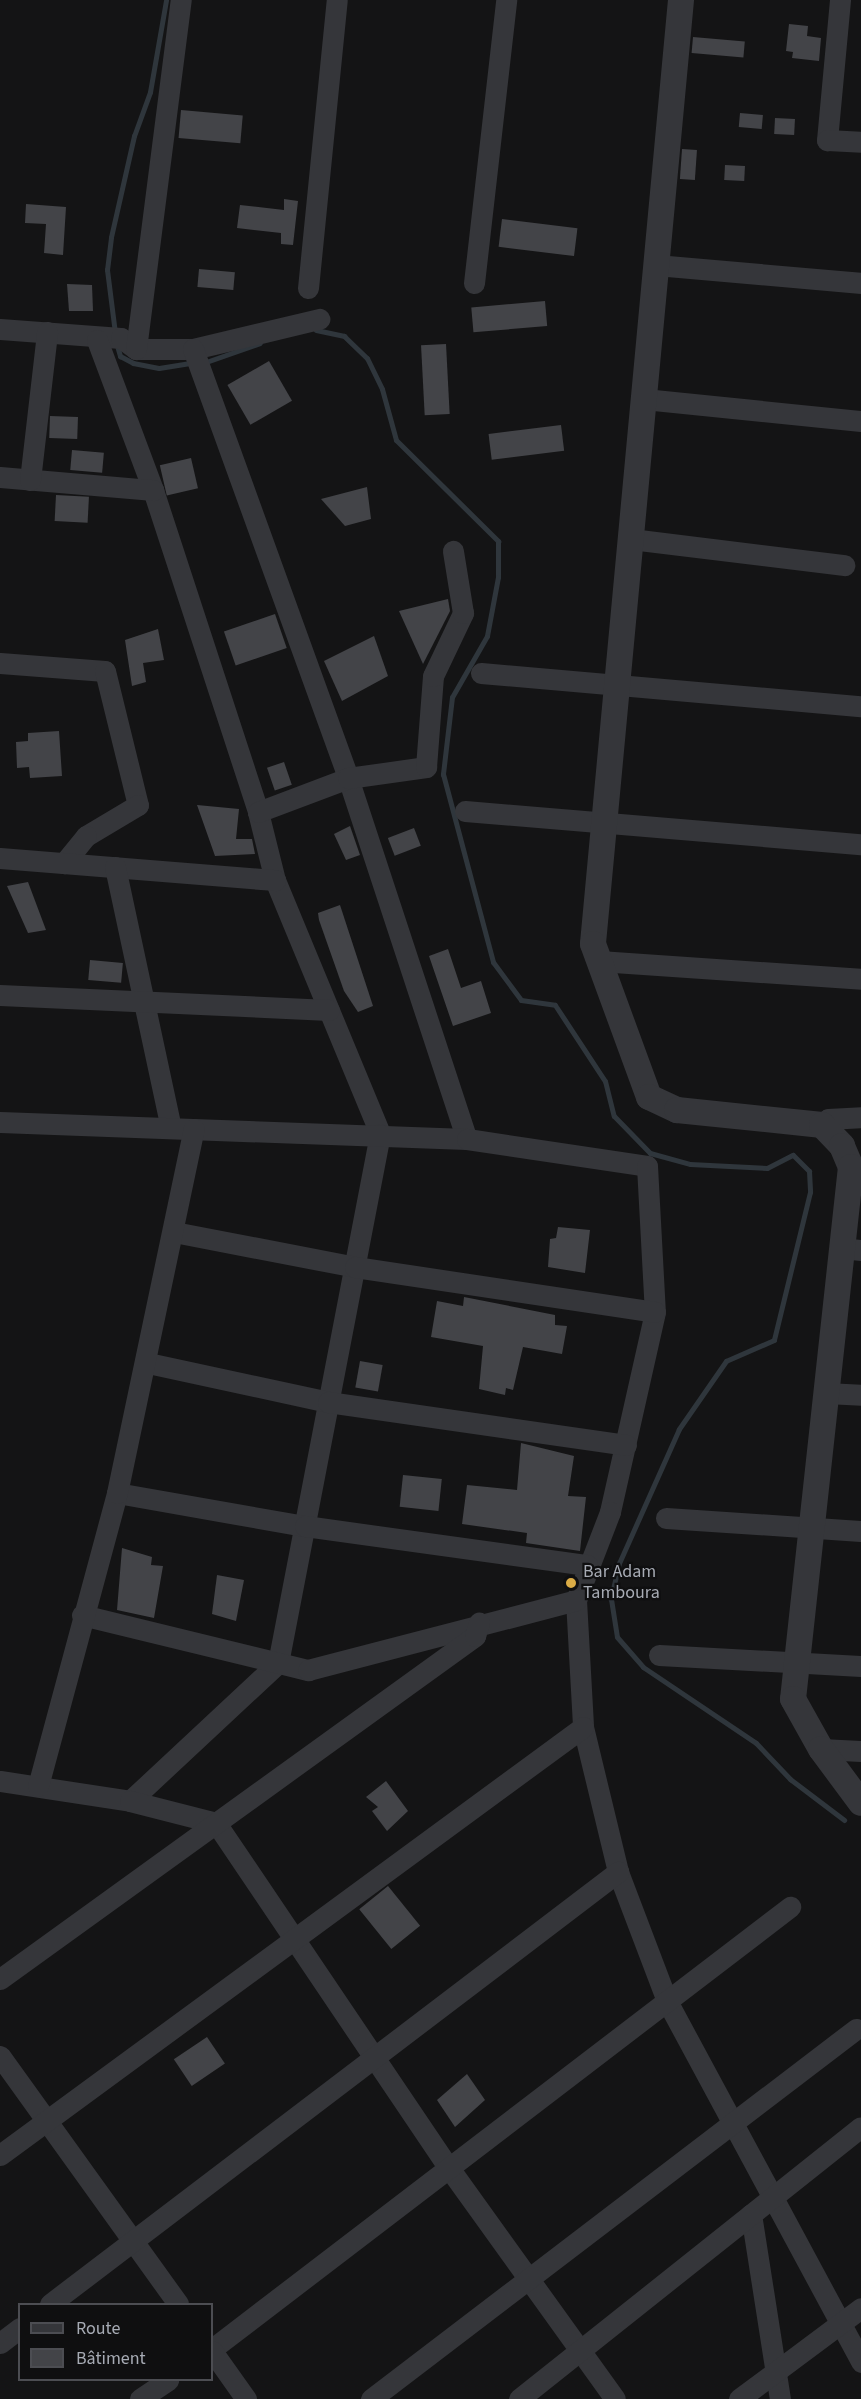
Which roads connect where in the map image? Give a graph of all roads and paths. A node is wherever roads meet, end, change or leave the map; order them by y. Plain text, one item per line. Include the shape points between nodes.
1 (181, 0) edge
2 (337, 0) edge
3 (506, 0) edge
4 (681, 0) edge
5 (840, 0) edge
6 (861, 142) edge
7 (656, 265) junction
8 (474, 283) dead end
9 (861, 283) edge
10 (308, 288) dead end
11 (319, 319) dead end
12 (0, 328) edge
13 (47, 332) junction
14 (115, 341) junction
15 (193, 349) junction
16 (644, 399) junction
17 (861, 421) edge
18 (0, 477) edge
19 (30, 480) junction
20 (153, 489) junction
21 (631, 539) junction
22 (453, 551) dead end
23 (844, 565) dead end
24 (0, 663) edge
25 (481, 673) dead end
26 (617, 685) junction
27 (861, 706) edge
28 (348, 778) junction
29 (465, 811) dead end
30 (258, 812) junction
31 (604, 823) junction
32 (861, 844) edge
33 (0, 858) edge
34 (64, 863) junction
35 (115, 867) junction
36 (275, 880) junction
37 (599, 961) junction
38 (861, 979) edge
39 (0, 995) edge
40 (144, 1002) junction
41 (329, 1010) junction
42 (861, 1117) edge
43 (0, 1122) edge
44 (822, 1125) junction
45 (171, 1128) junction
46 (194, 1129) junction
47 (380, 1134) junction
48 (467, 1139) junction
49 (174, 1232) junction
50 (851, 1249) edge
51 (355, 1267) junction
52 (655, 1311) junction
53 (148, 1363) junction
54 (826, 1393) junction
55 (861, 1395) edge
56 (328, 1402) junction
57 (626, 1445) junction
58 (117, 1493) junction
59 (666, 1518) dead end
60 (305, 1526) junction
61 (812, 1528) junction
62 (861, 1531) edge
63 (587, 1565) junction
64 (576, 1600) junction
65 (82, 1615) junction
66 (479, 1623) junction
67 (659, 1655) dead end
68 (278, 1663) junction
69 (797, 1663) junction
70 (861, 1666) edge
71 (583, 1727) junction
72 (821, 1749) junction
73 (861, 1751) edge
74 (0, 1781) edge
75 (38, 1786) junction
76 (130, 1801) junction
77 (861, 1803) edge
78 (216, 1823) junction
79 (618, 1872) junction
80 (790, 1907) dead end
81 (294, 1939) junction
82 (0, 1979) edge
83 (667, 2001) junction
84 (856, 2029) dead end
85 (0, 2056) edge
86 (372, 2057) junction
87 (47, 2121) junction
88 (733, 2124) junction
89 (860, 2128) edge
90 (0, 2155) edge
91 (449, 2168) junction
92 (772, 2197) junction
93 (751, 2214) junction
94 (133, 2241) junction
95 (528, 2279) junction
96 (51, 2303) edge
97 (177, 2303) edge
98 (861, 2308) edge
99 (840, 2323) junction
100 (18, 2330) edge
101 (0, 2343) edge
102 (213, 2349) edge
103 (580, 2350) junction
104 (213, 2351) edge
105 (861, 2362) edge
106 (774, 2372) junction
107 (165, 2381) edge
108 (140, 2399) edge
109 (246, 2399) edge
110 (371, 2399) edge
111 (519, 2399) edge
112 (615, 2399) edge
113 (738, 2399) edge
114 (780, 2399) edge

1 - 14 street
2 - 10 street
3 - 8 street
4 - 7 street
5 - 6 street via 827,140
7 - 9 street
7 - 16 street
11 - 15 street
12 - 13 street
13 - 14 street
13 - 19 street
14 - 15 street
14 - 20 street
15 - 28 street
16 - 17 street
16 - 21 street
18 - 19 street
19 - 20 street
20 - 30 street
21 - 23 street
21 - 26 street
22 - 28 street via 463,613 433,676 426,767
24 - 34 street via 105,671 138,805 86,836
25 - 26 street
26 - 27 street
26 - 31 street
28 - 30 street
28 - 48 street
29 - 31 street
30 - 36 street
31 - 32 street
31 - 37 street via 593,944
33 - 34 street
34 - 35 street
35 - 36 street
35 - 40 street
36 - 41 street
37 - 38 street
37 - 44 street via 650,1097 677,1110
39 - 40 street
40 - 41 street
40 - 45 street
41 - 47 street
42 - 44 street via 828,1119
43 - 45 street
44 - 50 street via 842,1146 851,1167
45 - 46 street
46 - 47 street
46 - 49 street
47 - 48 street
47 - 51 street
48 - 52 street via 647,1166
49 - 51 street
49 - 53 street
50 - 54 street
51 - 52 street
51 - 56 street
52 - 57 street
53 - 56 street
53 - 58 street
54 - 55 street
54 - 61 street
56 - 57 street
56 - 60 street
57 - 63 street via 610,1512
58 - 60 street
58 - 65 street
59 - 61 street
60 - 63 street
60 - 68 street
61 - 62 street
61 - 69 street
63 - 64 street
64 - 66 street
64 - 71 street
65 - 68 street
65 - 75 street
66 - 68 street via 308,1670
66 - 78 street via 475,1636
67 - 69 street
68 - 76 street
69 - 70 street
69 - 72 street via 793,1699
71 - 79 street
71 - 81 street
72 - 73 street
72 - 77 street
74 - 75 street
75 - 76 street
76 - 78 street
78 - 81 street
78 - 82 street
79 - 83 street
79 - 86 street
80 - 83 street
81 - 86 street
81 - 87 street
83 - 88 street
83 - 91 street
84 - 88 street
85 - 87 street
86 - 91 street
86 - 94 street
87 - 90 street
87 - 94 street
88 - 92 street
88 - 95 street
89 - 92 street
91 - 95 street
91 - 102 street
92 - 93 street
92 - 99 street
93 - 103 street
93 - 106 street
94 - 96 street
94 - 97 street
95 - 103 street
95 - 110 street
98 - 99 street
99 - 105 street
99 - 106 street
100 - 101 street
103 - 111 street
103 - 112 street
104 - 109 street
106 - 113 street
106 - 114 street
107 - 108 street

